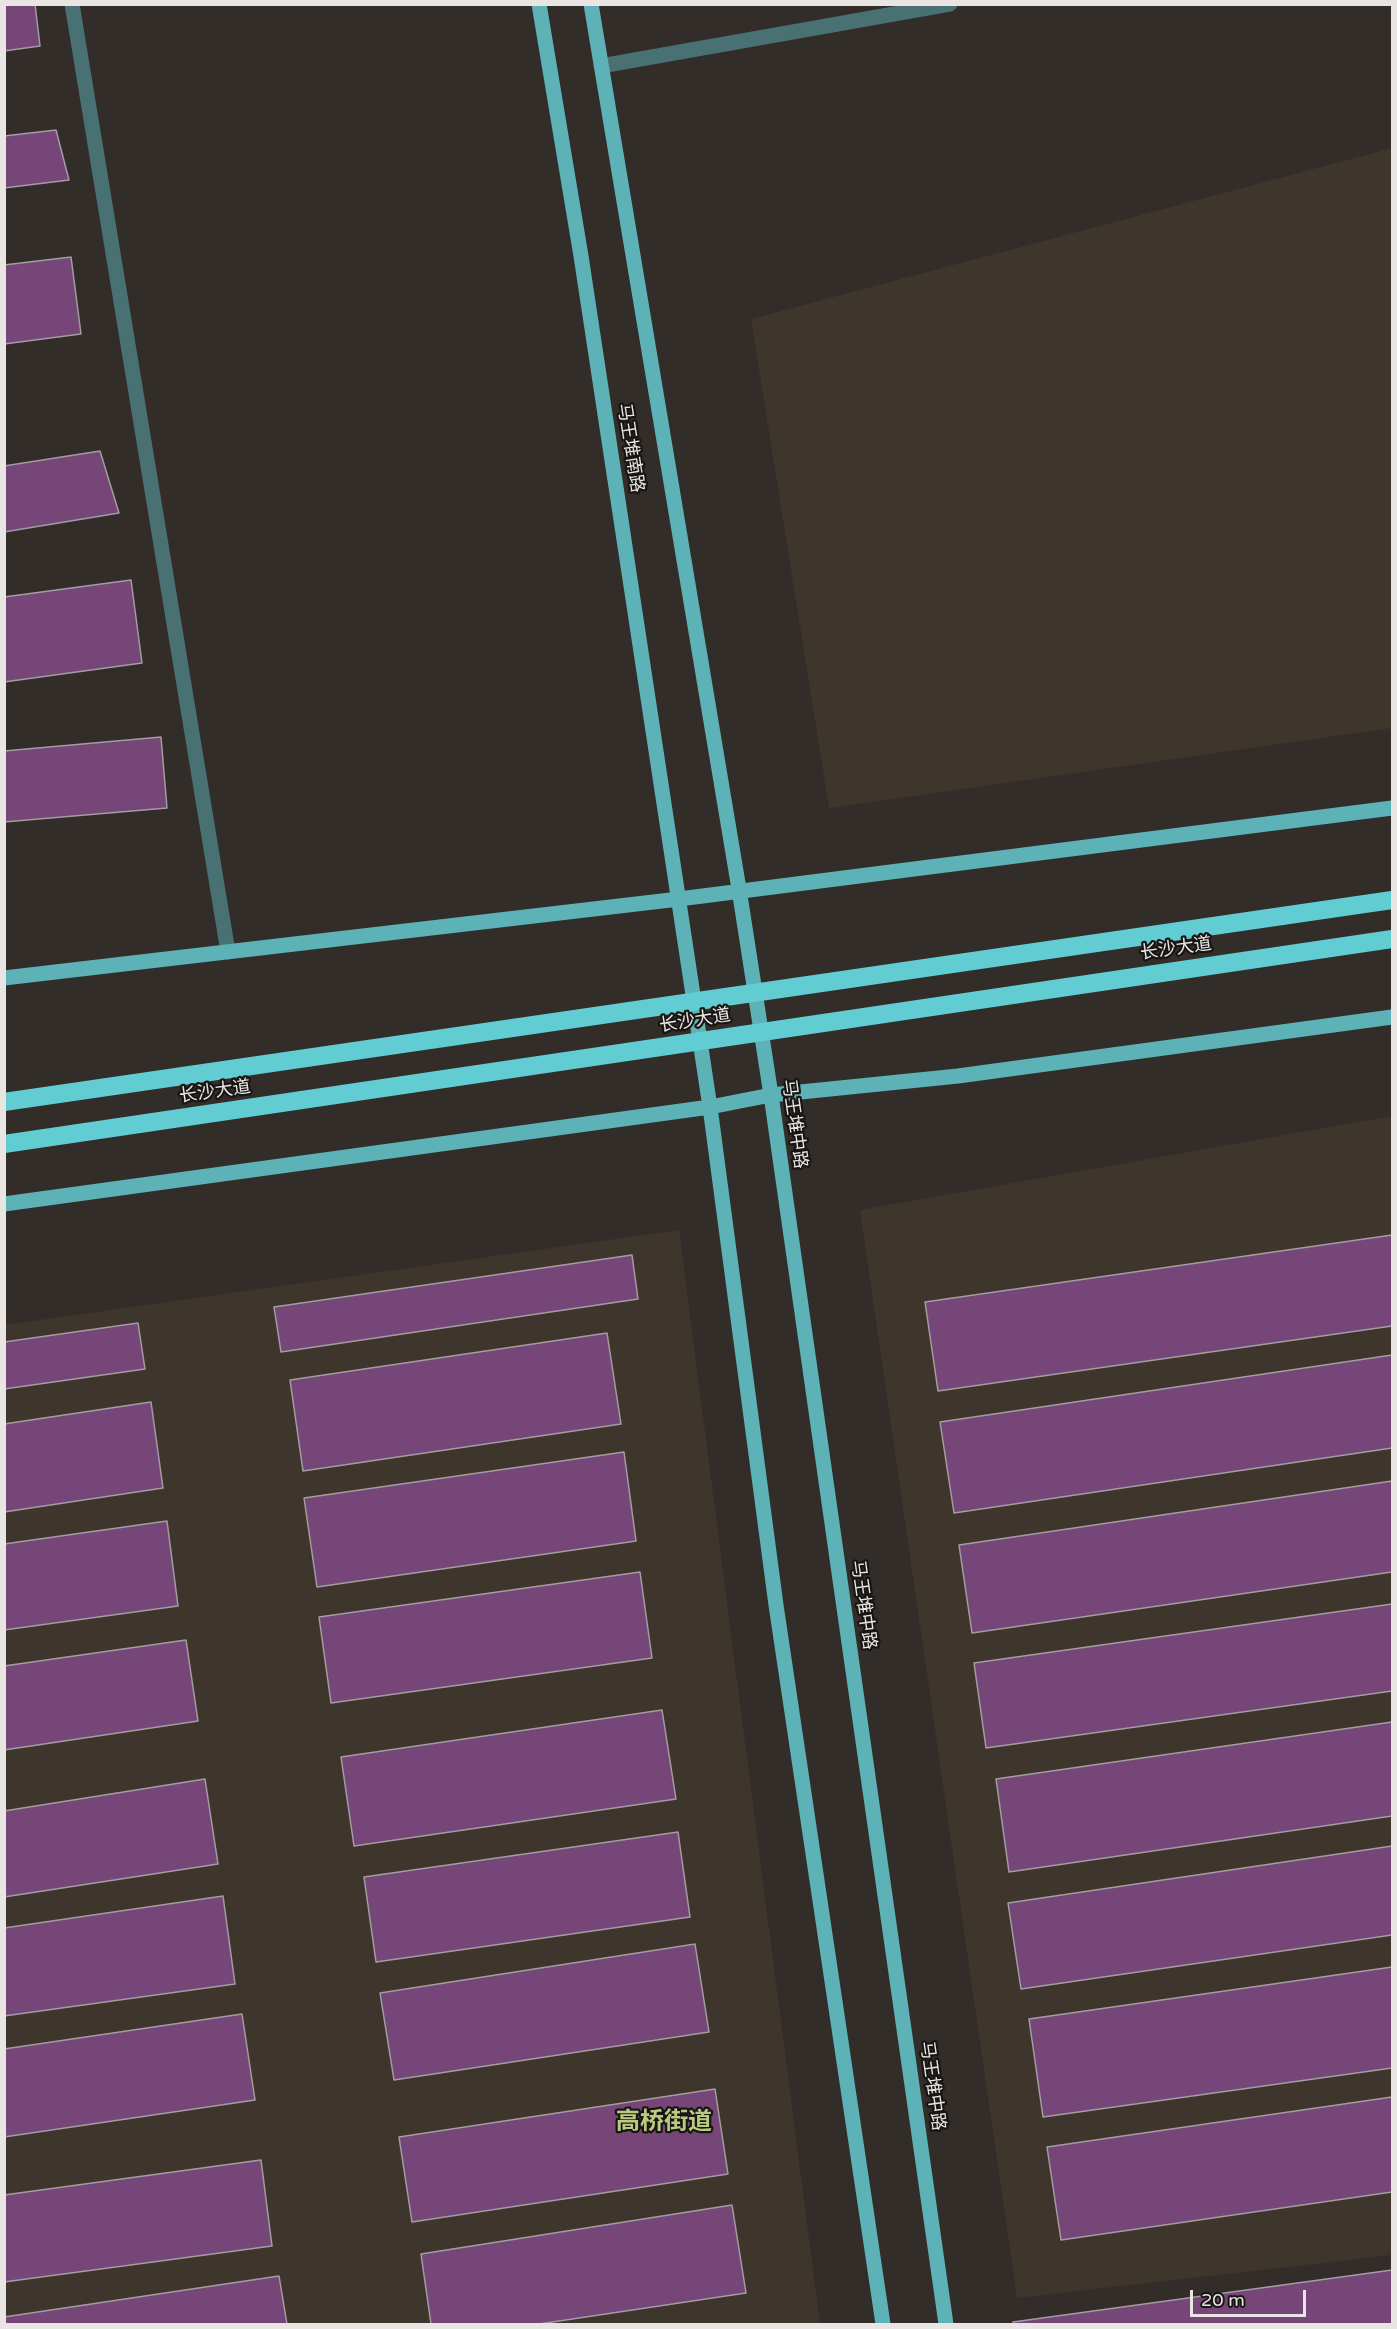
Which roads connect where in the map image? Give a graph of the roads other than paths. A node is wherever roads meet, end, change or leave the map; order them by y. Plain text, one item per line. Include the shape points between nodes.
1 (72, 4) edge
2 (539, 4) edge
3 (591, 4) edge
4 (950, 4) edge
5 (601, 66) junction
6 (1392, 808) edge
7 (738, 891) junction
8 (679, 899) junction
9 (1392, 900) edge
10 (1392, 939) edge
11 (228, 952) junction
12 (4, 978) edge
13 (1392, 1017) edge
14 (771, 1095) junction
15 (4, 1102) edge
16 (710, 1107) junction
17 (4, 1144) edge
18 (4, 1204) edge
19 (883, 2325) edge
20 (946, 2325) edge

1 - 11 street
2 - 8 main road, 马王堆南路
3 - 5 main road, 马王堆南路
4 - 5 street
5 - 7 main road, 马王堆南路
6 - 7 main road
7 - 8 main road
7 - 14 main road, 马王堆中路
8 - 11 main road
8 - 16 main road
9 - 15 highway, 长沙大道, bridge
10 - 17 highway, 长沙大道, bridge
11 - 12 main road
13 - 14 main road via 958,1076
14 - 16 main road
14 - 20 main road, 马王堆中路
16 - 18 main road
16 - 19 main road via 776,1605

